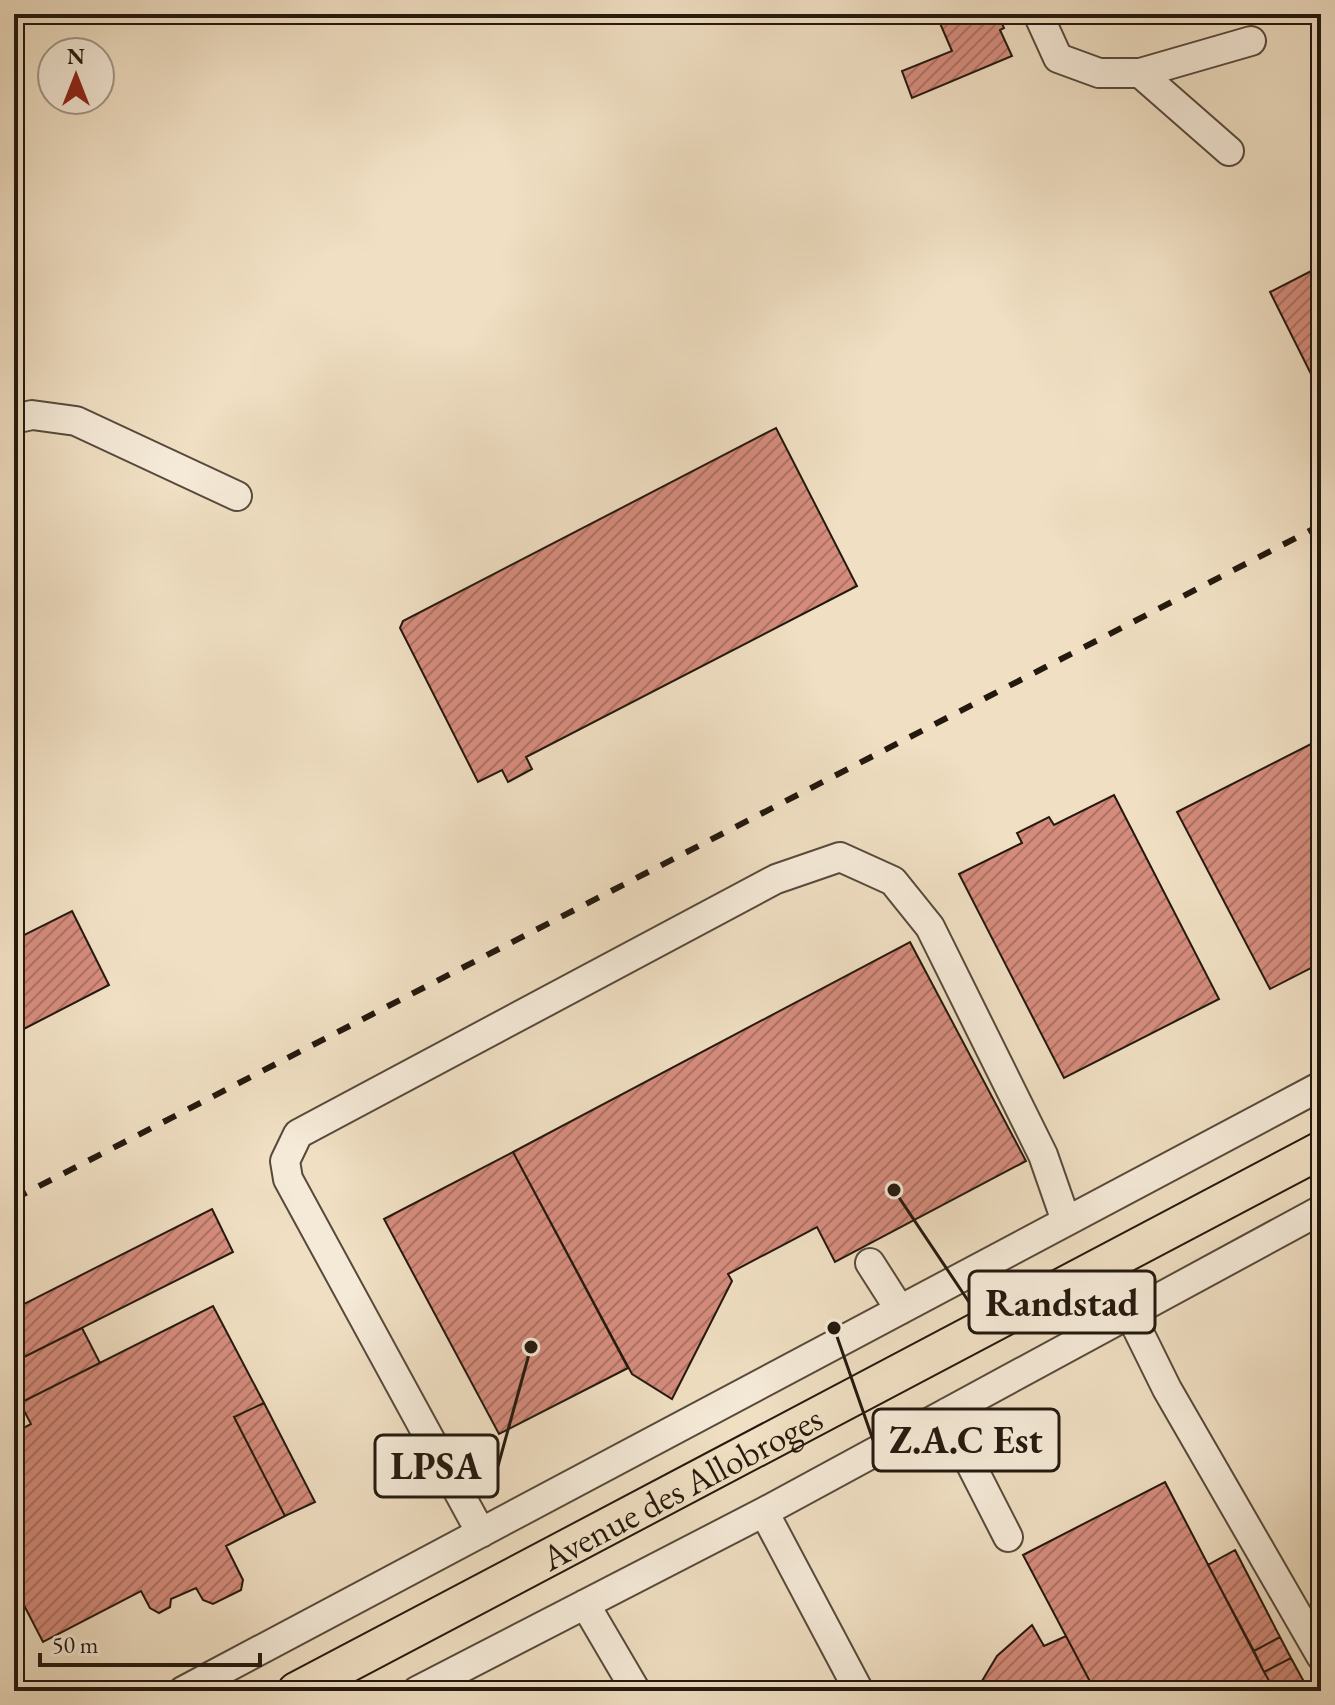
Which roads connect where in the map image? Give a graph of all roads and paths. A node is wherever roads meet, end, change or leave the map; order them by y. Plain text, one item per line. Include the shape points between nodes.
1 (1038, 14) edge
2 (1251, 41) dead end
3 (1140, 73) junction
4 (1229, 151) dead end
5 (14, 419) edge
6 (237, 496) dead end
7 (1321, 1086) edge
8 (1321, 1150) edge
9 (1321, 1210) edge
10 (1066, 1221) junction
11 (870, 1263) dead end
12 (900, 1310) junction
13 (1130, 1314) junction
14 (948, 1412) junction
15 (764, 1512) junction
16 (481, 1533) junction
17 (1008, 1537) dead end
18 (585, 1604) junction
19 (1321, 1656) edge
20 (183, 1691) edge
21 (296, 1691) edge
22 (417, 1691) edge
23 (636, 1691) edge
24 (859, 1691) edge

1 - 3 street via 1058,58 1099,73
2 - 3 street
3 - 4 street
5 - 6 street via 32,415 76,421
7 - 10 street
8 - 21 main road, Avenue des Allobroges
9 - 13 street
10 - 12 street
10 - 16 street via 1043,1155 930,927 893,881 840,857 776,879 298,1134 285,1161 288,1179
11 - 12 street
12 - 16 street
13 - 14 street
13 - 19 street via 1167,1389
14 - 15 street
14 - 17 street
15 - 18 street
15 - 24 street
16 - 20 street
18 - 22 street
18 - 23 street

